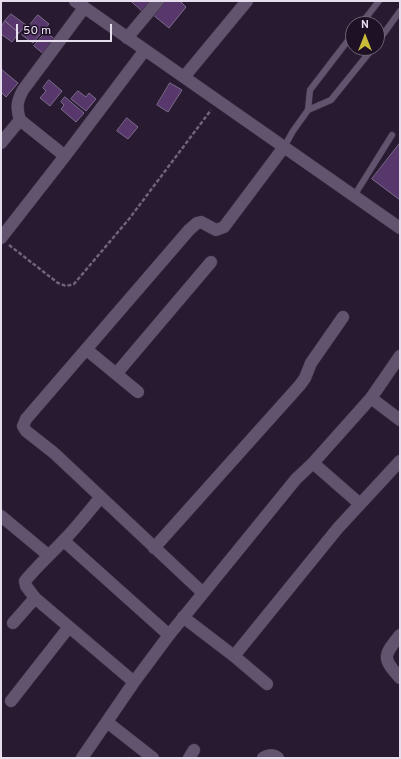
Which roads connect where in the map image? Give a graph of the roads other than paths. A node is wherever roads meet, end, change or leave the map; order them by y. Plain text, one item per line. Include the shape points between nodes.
1 (158, 1) edge
2 (247, 1) edge
3 (379, 1) edge
4 (80, 4) edge
5 (400, 11) edge
6 (367, 16) edge
7 (385, 32) edge
8 (127, 38) junction
9 (345, 44) edge
10 (145, 50) junction
11 (367, 56) edge
12 (184, 77) junction
13 (308, 110) junction
14 (20, 120) junction
15 (392, 135) dead end
16 (1, 143) edge
17 (284, 147) junction
18 (65, 156) junction
19 (354, 196) junction
20 (400, 228) edge
21 (4, 241) edge
22 (211, 262) dead end
23 (343, 317) dead end
24 (87, 350) junction
25 (400, 356) edge
26 (116, 374) junction
27 (138, 392) dead end
28 (371, 398) junction
29 (400, 420) edge
30 (400, 461) edge
31 (313, 463) junction
32 (101, 497) junction
33 (360, 504) junction
34 (1, 516) edge
35 (64, 540) junction
36 (154, 548) junction
37 (48, 555) junction
38 (203, 593) junction
39 (35, 598) junction
40 (183, 617) junction
41 (13, 623) dead end
42 (69, 627) junction
43 (169, 635) junction
44 (400, 635) edge
45 (234, 656) junction
46 (400, 678) edge
47 (134, 682) junction
48 (267, 684) dead end
49 (10, 701) dead end
50 (107, 722) junction
51 (82, 758) edge
52 (153, 758) edge
53 (263, 758) edge
54 (278, 758) edge

1 - 8 street
2 - 12 street
3 - 6 lane
4 - 8 street
4 - 14 street via 23,90 17,103
5 - 7 lane
8 - 10 street
9 - 13 lane via 310,90
10 - 12 street
10 - 18 street
11 - 13 lane via 331,100
12 - 17 street
13 - 17 lane
14 - 16 street
14 - 18 street
15 - 19 lane
17 - 19 street
17 - 24 street via 224,227 216,230 201,222 192,227
18 - 21 street
19 - 20 street
22 - 26 street
23 - 36 street via 311,363 300,385
24 - 26 street
24 - 32 street via 26,419 24,426 26,431
25 - 28 street
26 - 27 street
28 - 29 street
28 - 31 street
30 - 33 street
31 - 33 street
31 - 38 street via 296,479
32 - 35 street
32 - 36 street
33 - 45 street
34 - 37 street
35 - 37 street
35 - 43 street
36 - 38 street
37 - 39 street via 25,581
38 - 40 street
39 - 41 street
39 - 42 street
40 - 43 street
40 - 45 street
42 - 47 street
42 - 49 street
43 - 47 street
44 - 46 street via 386,658 390,668
45 - 48 street
47 - 50 street
50 - 51 street
50 - 52 street
53 - 54 street via 268,755

